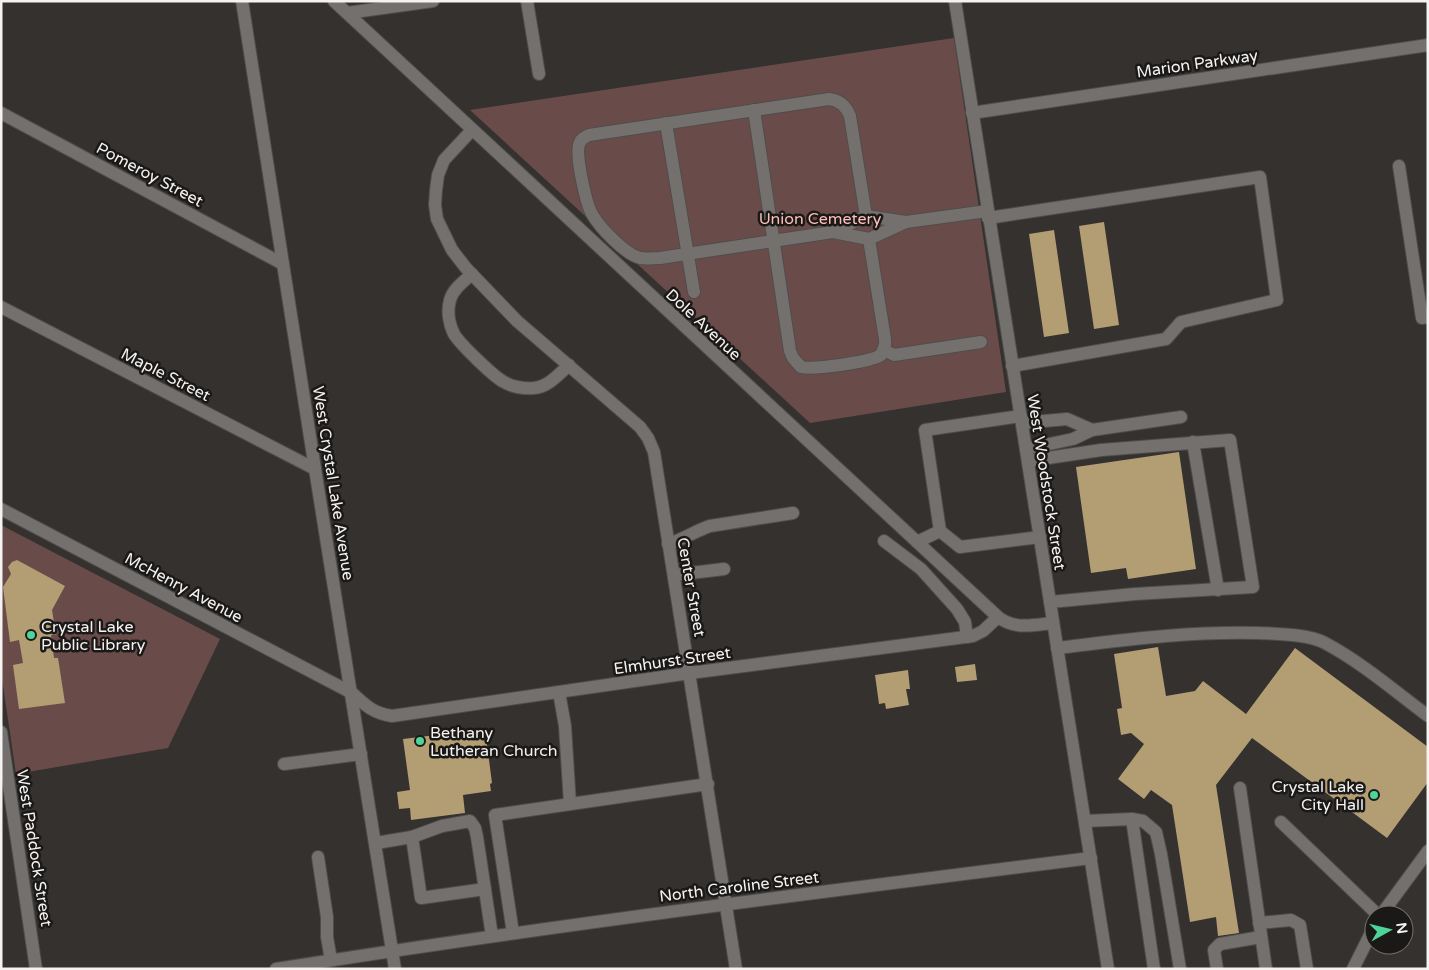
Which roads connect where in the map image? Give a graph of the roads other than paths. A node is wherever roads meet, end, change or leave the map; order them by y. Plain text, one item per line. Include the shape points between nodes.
1 (242, 1) edge
2 (334, 1) edge
3 (433, 1) edge
4 (527, 1) edge
5 (955, 1) edge
6 (347, 14) junction
7 (1428, 45) edge
8 (539, 74) dead end
9 (754, 110) junction
10 (972, 112) junction
11 (1, 113) edge
12 (666, 123) junction
13 (472, 130) junction
14 (1399, 166) dead end
15 (988, 214) junction
16 (866, 216) junction
17 (906, 222) junction
18 (833, 232) junction
19 (869, 239) junction
20 (774, 241) junction
21 (688, 254) junction
22 (283, 264) junction
23 (472, 274) junction
24 (694, 292) dead end
25 (1, 307) edge
26 (1428, 317) edge
27 (981, 342) dead end
28 (884, 350) junction
29 (569, 365) junction
30 (1012, 366) junction
31 (1181, 417) dead end
32 (1021, 420) junction
33 (1092, 430) junction
34 (1193, 442) junction
35 (1027, 455) junction
36 (315, 469) junction
37 (1, 509) edge
38 (793, 513) dead end
39 (940, 531) junction
40 (1040, 537) junction
41 (884, 541) dead end
42 (917, 542) junction
43 (668, 544) junction
44 (724, 569) dead end
45 (674, 575) junction
46 (1218, 590) junction
47 (1050, 602) junction
48 (998, 617) junction
49 (1053, 623) junction
50 (967, 637) junction
51 (1057, 648) junction
52 (690, 673) junction
53 (559, 692) junction
54 (352, 693) junction
55 (1428, 716) edge
56 (1, 732) edge
57 (361, 754) junction
58 (284, 764) dead end
59 (708, 784) junction
60 (1240, 788) dead end
61 (570, 804) junction
62 (1132, 819) junction
63 (1085, 821) junction
64 (1281, 822) dead end
65 (412, 838) junction
66 (376, 844) junction
67 (1428, 851) edge
68 (318, 857) dead end
69 (1091, 858) junction
70 (485, 889) junction
71 (726, 904) junction
72 (1368, 905) edge
73 (1387, 905) edge
74 (1259, 923) junction
75 (513, 934) junction
76 (492, 936) junction
77 (1261, 936) junction
78 (1364, 947) edge
79 (392, 950) junction
80 (331, 960) junction
81 (36, 969) edge
82 (276, 969) edge
83 (395, 969) edge
84 (736, 969) edge
85 (1108, 969) edge
86 (1154, 969) edge
87 (1180, 969) edge
88 (1217, 969) edge
89 (1266, 969) edge
90 (1307, 969) edge
91 (1353, 969) edge

1 - 22 street, West Crystal Lake Avenue
2 - 6 street, Dole Avenue
3 - 6 street
4 - 8 street
5 - 10 street, West Woodstock Street
6 - 13 street, Dole Avenue
7 - 10 street, Marion Parkway
9 - 12 street
9 - 16 street via 830,99 845,105 850,116
9 - 20 street
10 - 15 street, West Woodstock Street
11 - 22 street, Pomeroy Street
12 - 21 street
12 - 21 street via 589,135 580,142 578,154 588,206 613,239 641,258
13 - 23 street, Center Street via 444,160 438,175 435,205 443,234
13 - 42 street, Dole Avenue
14 - 26 street via 1422,318
15 - 17 street
15 - 30 street, West Woodstock Street
15 - 30 street via 1260,177 1277,300 1181,322 1166,339
16 - 17 street
16 - 18 street
17 - 19 street
18 - 19 street
18 - 20 street
19 - 28 street
20 - 21 street
20 - 28 street via 790,351 796,364 811,368 860,361 876,358
21 - 24 street
22 - 36 street, West Crystal Lake Avenue
23 - 29 street, Center Street via 517,321
23 - 29 street via 453,292 449,319 455,335 492,374 506,384 535,388 548,384
25 - 36 street, Maple Street
27 - 28 street via 894,355
29 - 43 street, Center Street via 628,415 648,438 658,466
30 - 32 street, West Woodstock Street
31 - 33 street
32 - 33 street via 1067,419
32 - 35 street, West Woodstock Street
32 - 39 street via 926,430
33 - 35 street
34 - 35 street
34 - 46 street
34 - 46 street via 1230,440 1252,587
35 - 40 street, West Woodstock Street
36 - 54 street, West Crystal Lake Avenue
37 - 54 street, McHenry Avenue
38 - 43 street via 710,526
39 - 40 street via 960,547
39 - 42 street
40 - 47 street, West Woodstock Street
41 - 50 street via 921,569 957,609 965,622
42 - 48 street, Dole Avenue
43 - 45 street, Center Street
44 - 45 street
45 - 52 street, Center Street
46 - 47 street
47 - 49 street, West Woodstock Street
48 - 49 street, Dole Avenue via 1007,624 1015,625
48 - 50 street, Elmhurst Street via 983,631
49 - 51 street, West Woodstock Street
50 - 52 street, Elmhurst Street
51 - 55 street via 1180,634 1288,634 1324,642
51 - 63 street, West Woodstock Street
52 - 53 street, Elmhurst Street
52 - 59 street, Center Street
53 - 54 street, Elmhurst Street via 392,716 379,714
53 - 61 street via 565,726
54 - 57 street, West Crystal Lake Avenue
56 - 81 street, West Paddock Street
57 - 58 street
57 - 66 street, West Crystal Lake Avenue
59 - 61 street
59 - 71 street, Center Street
60 - 74 street
61 - 75 street via 495,815
62 - 63 street
62 - 86 street
62 - 87 street via 1144,821 1156,832
63 - 69 street, West Woodstock Street
64 - 72 street
65 - 66 street
65 - 70 street via 421,898
65 - 70 street via 442,826 470,822 475,828
66 - 79 street, West Crystal Lake Avenue
67 - 73 street
68 - 80 street
69 - 71 street, North Caroline Street
69 - 85 street, West Woodstock Street
70 - 76 street
71 - 75 street, North Caroline Street
71 - 84 street, Center Street
74 - 77 street
74 - 90 street via 1291,920 1300,925
75 - 76 street, North Caroline Street
76 - 79 street, North Caroline Street
77 - 88 street via 1220,944 1214,950
77 - 89 street
78 - 91 street
79 - 80 street, North Caroline Street
79 - 83 street, West Crystal Lake Avenue
80 - 82 street, North Caroline Street

